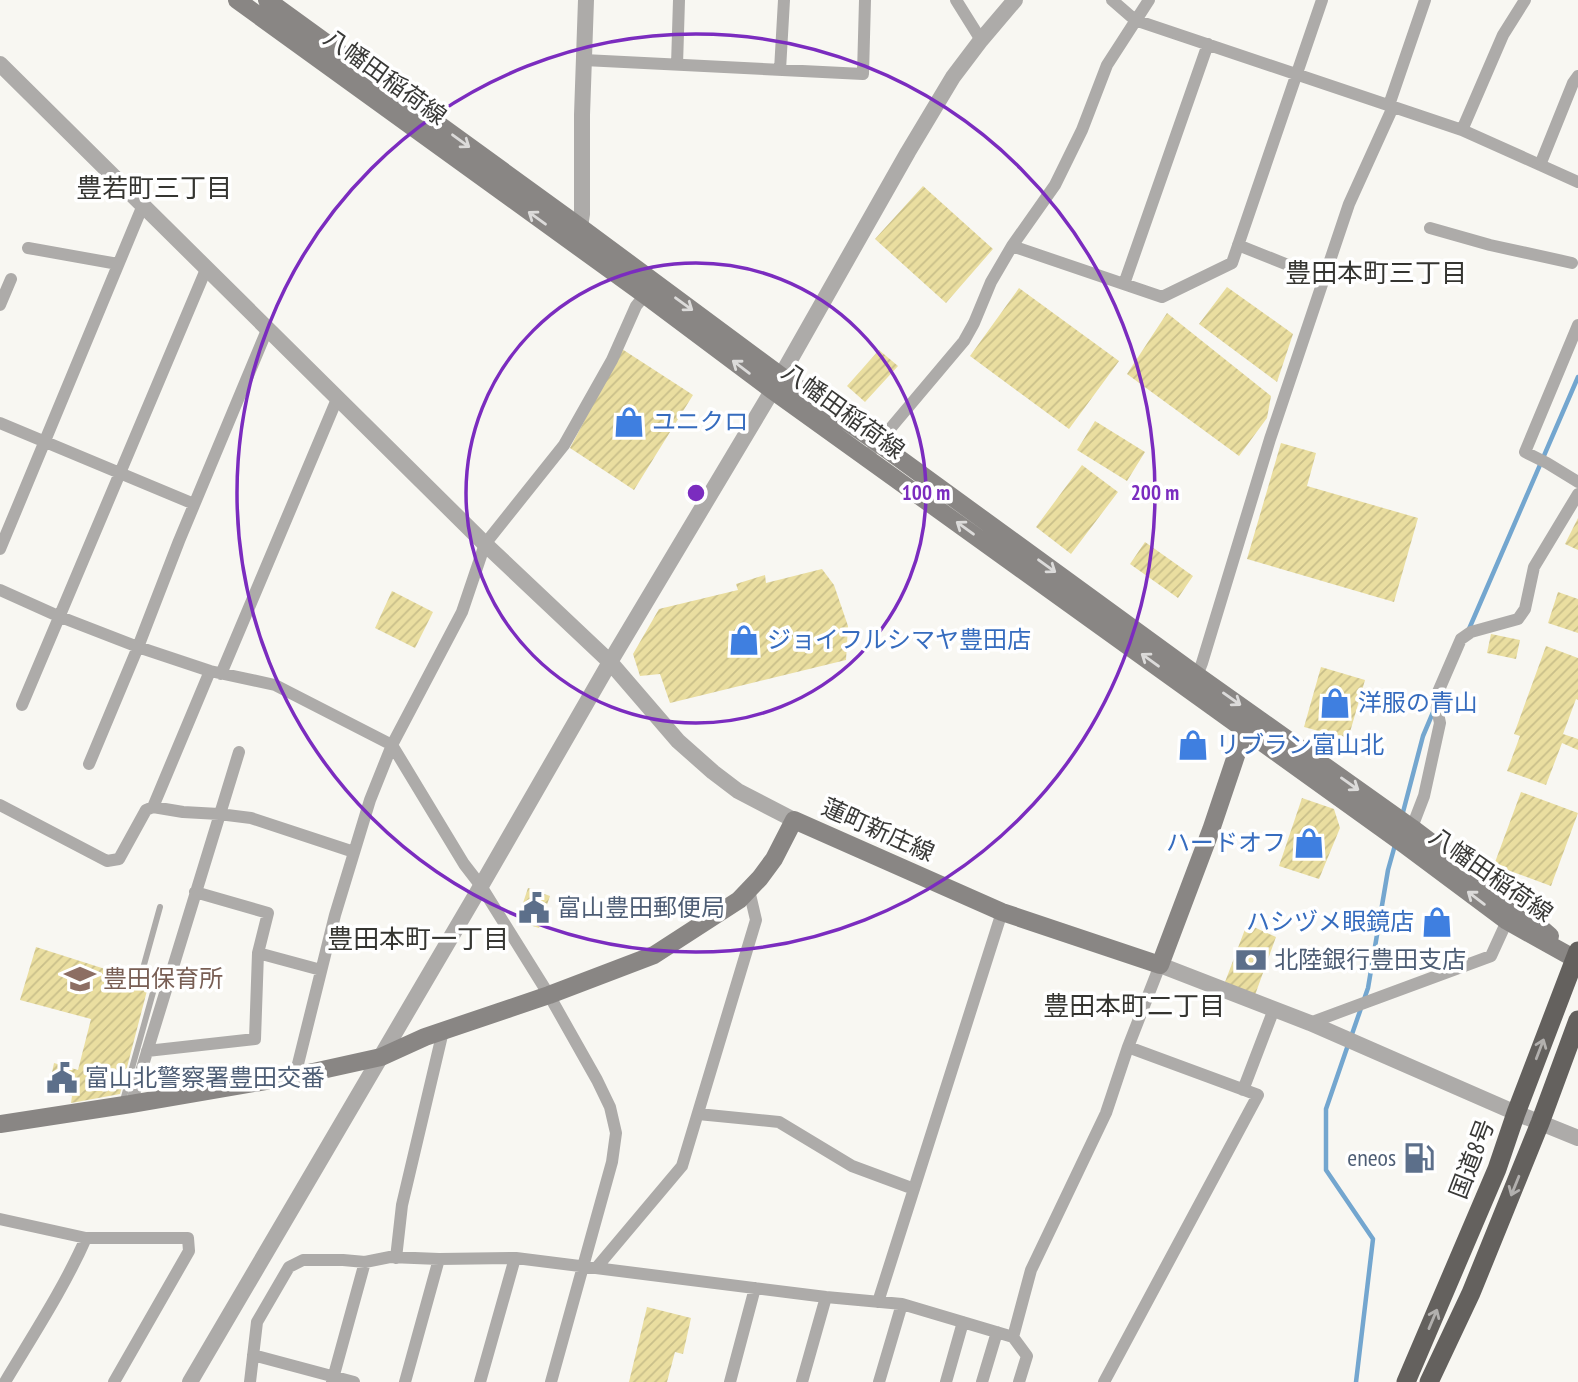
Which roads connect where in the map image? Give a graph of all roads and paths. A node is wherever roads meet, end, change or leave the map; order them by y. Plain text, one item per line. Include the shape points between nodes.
1 (237, 0) edge
2 (267, 0) edge
3 (586, 0) edge
4 (678, 0) edge
5 (783, 0) edge
6 (865, 0) edge
7 (956, 0) edge
8 (1015, 0) edge
9 (1112, 0) edge
10 (1149, 0) edge
11 (1322, 0) edge
12 (1425, 0) edge
13 (1525, 0) edge
14 (1135, 20) junction
15 (981, 40) junction
16 (1208, 44) junction
17 (584, 60) junction
18 (0, 64) edge
19 (677, 65) junction
20 (780, 70) junction
21 (1296, 74) junction
22 (1578, 76) edge
23 (1391, 106) junction
24 (1462, 130) junction
25 (1540, 165) junction
26 (1578, 182) edge
27 (143, 205) junction
28 (1430, 228) dead end
29 (576, 235) junction
30 (1238, 245) junction
31 (1012, 246) junction
32 (28, 248) dead end
33 (1578, 250) edge
34 (118, 264) junction
35 (1575, 265) edge
36 (207, 267) junction
37 (11, 279) dead end
38 (1323, 279) junction
39 (1124, 284) junction
40 (650, 289) junction
41 (0, 305) edge
42 (1578, 324) edge
43 (267, 330) junction
44 (776, 383) junction
45 (337, 399) junction
46 (0, 423) edge
47 (44, 441) junction
48 (878, 443) junction
49 (866, 457) junction
50 (119, 474) junction
51 (1578, 482) edge
52 (1578, 494) edge
53 (194, 504) junction
54 (485, 544) junction
55 (0, 550) edge
56 (0, 590) edge
57 (58, 616) junction
58 (138, 647) junction
59 (610, 662) junction
60 (216, 672) junction
61 (1194, 682) junction
62 (22, 705) dead end
63 (1250, 722) junction
64 (392, 745) junction
65 (239, 752) dead end
66 (89, 764) dead end
67 (0, 805) edge
68 (153, 807) junction
69 (219, 814) junction
70 (794, 820) junction
71 (1408, 836) junction
72 (354, 852) junction
73 (481, 886) junction
74 (749, 890) junction
75 (195, 892) junction
76 (160, 907) dead end
77 (1002, 912) junction
78 (1507, 921) junction
79 (258, 953) junction
80 (1577, 957) edge
81 (1160, 965) junction
82 (321, 970) junction
83 (549, 995) junction
84 (1274, 1009) junction
85 (1578, 1020) edge
86 (1310, 1023) junction
87 (443, 1031) junction
88 (1128, 1047) junction
89 (147, 1051) junction
90 (381, 1057) junction
91 (295, 1076) junction
92 (1243, 1090) junction
93 (126, 1105) junction
94 (1516, 1113) junction
95 (698, 1114) junction
96 (1540, 1122) junction
97 (0, 1124) edge
98 (1578, 1138) edge
99 (914, 1189) junction
100 (0, 1220) edge
101 (86, 1238) junction
102 (396, 1258) junction
103 (515, 1258) junction
104 (439, 1259) junction
105 (365, 1262) junction
106 (590, 1266) junction
107 (755, 1288) junction
108 (826, 1297) junction
109 (878, 1302) junction
110 (902, 1304) junction
111 (963, 1322) junction
112 (997, 1332) junction
113 (1013, 1337) junction
114 (253, 1355) junction
115 (333, 1379) edge
116 (5, 1382) edge
117 (114, 1382) edge
118 (190, 1382) edge
119 (250, 1382) edge
120 (354, 1382) edge
121 (405, 1382) edge
122 (480, 1382) edge
123 (551, 1382) edge
124 (730, 1382) edge
125 (802, 1382) edge
126 (879, 1382) edge
127 (946, 1382) edge
128 (982, 1382) edge
129 (1019, 1382) edge
130 (1104, 1382) edge
131 (1406, 1382) edge
132 (1429, 1382) edge

29 -> 1 main road, 八幡田稲荷線
2 -> 29 main road, 八幡田稲荷線
3 - 17 street
4 - 19 street
5 - 20 street
6 - 20 street via 863,74
7 - 15 street
8 - 15 street
9 - 14 street
10 - 14 street
11 - 21 street
12 - 23 street
13 - 24 street via 1503,34
14 - 16 street
14 - 31 street via 1107,65 1055,184
15 - 44 street via 908,152
16 - 21 street
16 - 39 street
17 - 19 street
17 - 29 street via 582,214
18 - 27 street
19 - 20 street
21 - 23 street
21 - 30 street
22 - 25 street
23 - 24 street
23 - 38 street
24 - 25 street
25 - 26 street
27 - 34 street
27 - 36 street
28 - 35 street
29 - 40 main road, 八幡田稲荷線
30 - 38 street
30 - 39 street via 1232,263 1162,297
31 - 39 street
31 - 48 street via 964,341
32 - 34 street
33 - 35 street via 1572,259
34 - 47 street
36 - 43 street
36 - 50 street
37 - 41 street
38 - 61 street
40 - 44 main road, 八幡田稲荷線
40 - 54 street via 636,306 612,360 564,445
42 - 51 street via 1525,452
43 - 45 street
43 - 53 street
44 - 48 main road, 八幡田稲荷線
44 - 49 main road, 八幡田稲荷線
44 - 59 street
45 - 54 street
45 - 60 street
46 - 47 street
47 - 50 street
47 - 55 street
48 - 49 street
48 -> 61 main road, 八幡田稲荷線
61 -> 49 main road, 八幡田稲荷線
50 - 53 street
50 - 57 street
52 - 71 street via 1534,567 1525,609 1518,619 1461,639 1435,699 1440,723 1424,796
53 - 58 street
54 - 59 street
54 - 64 street via 462,612
56 - 57 street
57 - 58 street
57 - 62 street
58 - 60 street
58 - 66 street
59 - 70 street via 678,741 713,772 738,791
59 - 73 street
60 - 64 street via 275,685
60 - 68 street
61 - 63 main road, 八幡田稲荷線
63 - 71 main road, 八幡田稲荷線
63 - 81 main road
64 - 72 street
64 - 73 street
65 - 69 street
67 - 68 street via 107,861 119,859 146,810
68 - 69 street
69 - 72 street via 251,818
69 - 75 street
70 - 74 main road, 蓮町新庄線 via 775,859
70 - 77 main road, 蓮町新庄線
78 -> 71 main road, 八幡田稲荷線
71 - 80 main road, 八幡田稲荷線 via 1518,908
72 - 82 street
73 - 83 street
73 - 90 street
74 - 83 main road, 蓮町新庄線 via 654,955
74 - 95 street via 756,920
75 - 79 street via 268,913
75 - 89 street
76 - 93 lane via 142,972 157,978
77 - 81 main road, 蓮町新庄線
77 - 99 street
78 - 80 main road, 八幡田稲荷線
78 - 86 street via 1491,956
79 - 82 street
79 - 89 street via 255,1039
94 -> 80 highway, 国道8号
81 - 84 street
81 - 88 street
82 - 91 street
83 - 87 main road, 蓮町新庄線
83 - 106 street via 597,1080 616,1133
84 - 86 street
84 - 92 street
85 - 96 highway, 国道8号
86 - 94 street
87 - 90 main road, 蓮町新庄線
87 - 102 street via 402,1205
88 - 92 street
88 - 113 street via 1106,1112 1031,1270
89 - 93 street
90 - 91 main road, 蓮町新庄線
90 - 118 street
91 - 93 main road, 蓮町新庄線
92 - 130 street via 1258,1095
93 - 97 main road, 蓮町新庄線
94 - 96 street
131 -> 94 highway, 国道8号 via 1497,1169
95 - 99 street via 779,1122 852,1166
95 - 106 street via 682,1166
96 - 98 street
96 -> 132 highway, 国道8号 via 1471,1293
99 - 109 street
100 - 101 street
101 - 116 street
101 - 117 street via 188,1238 189,1251
102 - 104 street
102 - 105 street
103 - 104 street
103 - 106 street
103 - 122 street
104 - 121 street
105 - 114 street via 303,1260 289,1267 257,1322
105 - 115 street
106 - 107 street
106 - 123 street
107 - 108 street
107 - 124 street
108 - 109 street
108 - 125 street
109 - 110 street
110 - 111 street
110 - 126 street
111 - 112 street
111 - 127 street
112 - 113 street
112 - 128 street
113 - 129 street via 1027,1356
114 - 115 street
114 - 119 street
115 - 120 street

